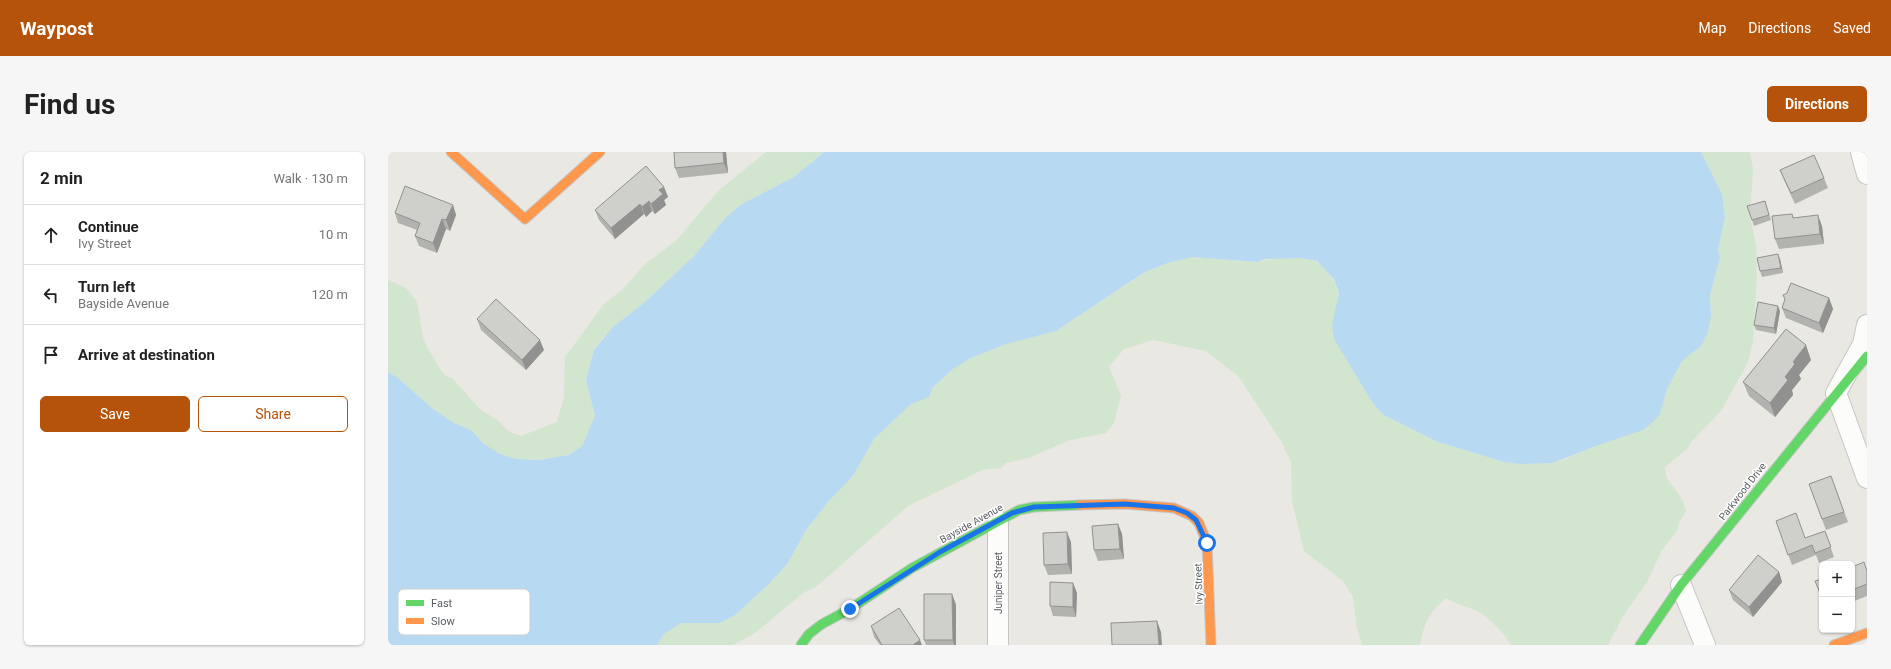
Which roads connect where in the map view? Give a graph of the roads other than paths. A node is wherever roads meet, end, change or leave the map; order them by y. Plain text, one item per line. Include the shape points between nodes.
1 (451, 152) edge
2 (600, 152) edge
3 (1861, 152) edge
4 (1867, 174) edge
5 (1867, 325) edge
6 (1867, 356) edge
7 (1836, 393) junction
8 (1867, 478) edge
9 (998, 521) junction
10 (1199, 523) joint
11 (1681, 585) junction
12 (1867, 632) edge
13 (801, 645) edge
14 (998, 645) edge
15 (1211, 645) edge
16 (1640, 645) edge
17 (1705, 645) edge
18 (1834, 645) edge

1 - 2 street via 525,219
3 - 4 street
5 - 7 street via 1863,344
6 - 7 street, Parkwood Drive
7 - 8 street
7 - 11 street, Parkwood Drive
9 - 10 street, Bayside Avenue via 1019,510 1034,507 1125,504 1174,508 1192,516
9 - 13 street, Bayside Avenue via 912,568 850,609 822,624
9 - 14 street, Juniper Street
10 - 15 street, Ivy Street via 1207,543
11 - 16 street, Parkwood Drive
11 - 17 street
12 - 18 street

